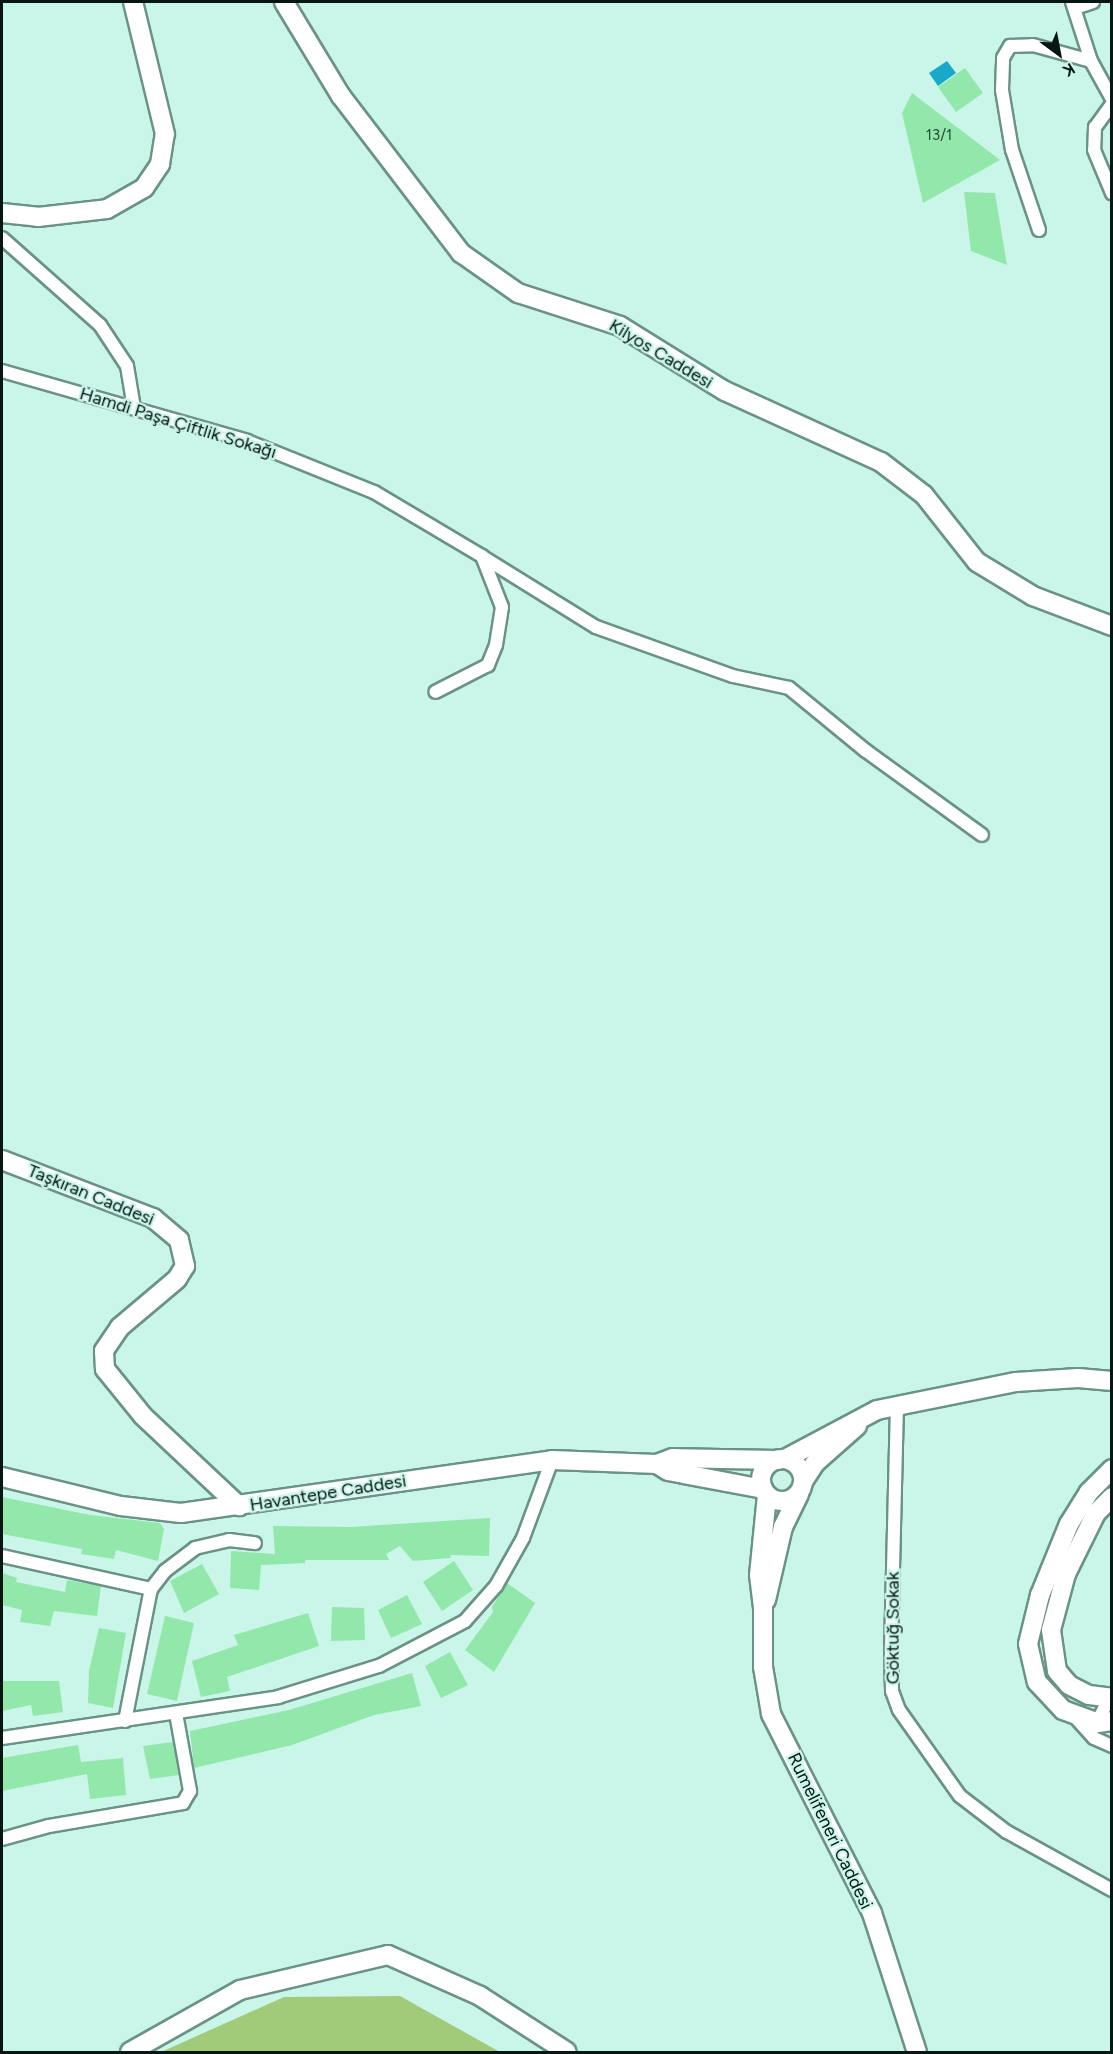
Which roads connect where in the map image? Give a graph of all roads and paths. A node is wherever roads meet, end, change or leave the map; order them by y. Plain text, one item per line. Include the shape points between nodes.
1 (133, 2) edge
2 (284, 2) edge
3 (1094, 2) edge
4 (1073, 5) edge
5 (1091, 62) junction
6 (1112, 99) edge
7 (1112, 104) edge
8 (1112, 193) edge
9 (2, 213) edge
10 (1040, 230) dead end
11 (2, 238) edge
12 (2, 371) edge
13 (134, 408) junction
14 (482, 556) junction
15 (1112, 626) edge
16 (435, 692) dead end
17 (982, 835) dead end
18 (2, 1160) edge
19 (1112, 1381) edge
20 (897, 1406) junction
21 (864, 1417) junction
22 (552, 1460) junction
23 (782, 1460) junction
24 (657, 1464) junction
25 (1112, 1469) edge
26 (2, 1477) edge
27 (801, 1487) junction
28 (765, 1492) junction
29 (1112, 1497) edge
30 (239, 1506) junction
31 (255, 1543) dead end
32 (2, 1556) edge
33 (152, 1589) junction
34 (764, 1607) junction
35 (1110, 1700) edge
36 (176, 1713) junction
37 (125, 1722) junction
38 (1101, 1727) edge
39 (2, 1738) edge
40 (1112, 1746) edge
41 (2, 1839) edge
42 (1112, 1890) edge
43 (130, 2052) edge
44 (567, 2052) edge
45 (917, 2052) edge

1 - 9 street via 165,134 160,164 144,188 107,208 38,217
2 - 15 street, Kilyos Caddesi via 341,96 462,253 518,293 620,326 725,392 881,462 924,495 978,562 1033,596
3 - 4 street
4 - 5 street
5 - 6 street
5 - 10 street via 1033,45 1010,46 1003,58 1002,90 1012,150
7 - 8 street via 1095,127 1094,150
11 - 13 street via 100,325 126,366
12 - 13 street, Hamdi Paşa Çiftlik Sokağı
13 - 14 street, Hamdi Paşa Çiftlik Sokağı via 247,441 374,492
14 - 16 street via 502,607 496,645 488,666
14 - 17 street, Hamdi Paşa Çiftlik Sokağı via 597,627 733,676 789,688 866,751
18 - 30 street, Taşkıran Caddesi via 153,1218 179,1240 185,1252 181,1272 120,1327 104,1351 105,1369 143,1416
19 - 20 street, Rumelifeneri Caddesi via 1078,1378 1016,1382
20 - 21 street, Rumelifeneri Caddesi
20 - 42 street, Göktuğ Sokak via 891,1650 892,1691 899,1710 960,1796 1007,1832
21 - 23 street, Rumelifeneri Caddesi
21 - 27 street, Rumelifeneri Caddesi via 815,1463
22 - 24 street, Havantepe Caddesi
22 - 30 street, Havantepe Caddesi
22 - 36 street via 523,1538 496,1586 465,1621 379,1666 278,1697
23 - 24 street, Havantepe Caddesi via 673,1458
23 - 27 street via 799,1466
23 - 28 street via 762,1474
24 - 28 street, Havantepe Caddesi via 668,1471
25 - 38 street via 1089,1491 1069,1524 1040,1595 1028,1644 1037,1682 1063,1710
26 - 30 street, Havantepe Caddesi via 121,1506 181,1513
27 - 28 street via 787,1501
27 - 34 street, Rumelifeneri Caddesi via 783,1527
28 - 34 street, Rumelifeneri Caddesi via 759,1575
29 - 35 street via 1096,1513 1066,1574 1051,1630 1057,1671 1069,1685
31 - 33 street via 229,1540 195,1548 165,1571
32 - 33 street
33 - 37 street
34 - 45 street, Rumelifeneri Caddesi via 762,1667 771,1714 872,1913
35 - 38 street
36 - 37 street
36 - 41 street via 190,1791 183,1803 49,1826
37 - 39 street
38 - 40 street
43 - 44 street via 240,1990 388,1955 480,1996

